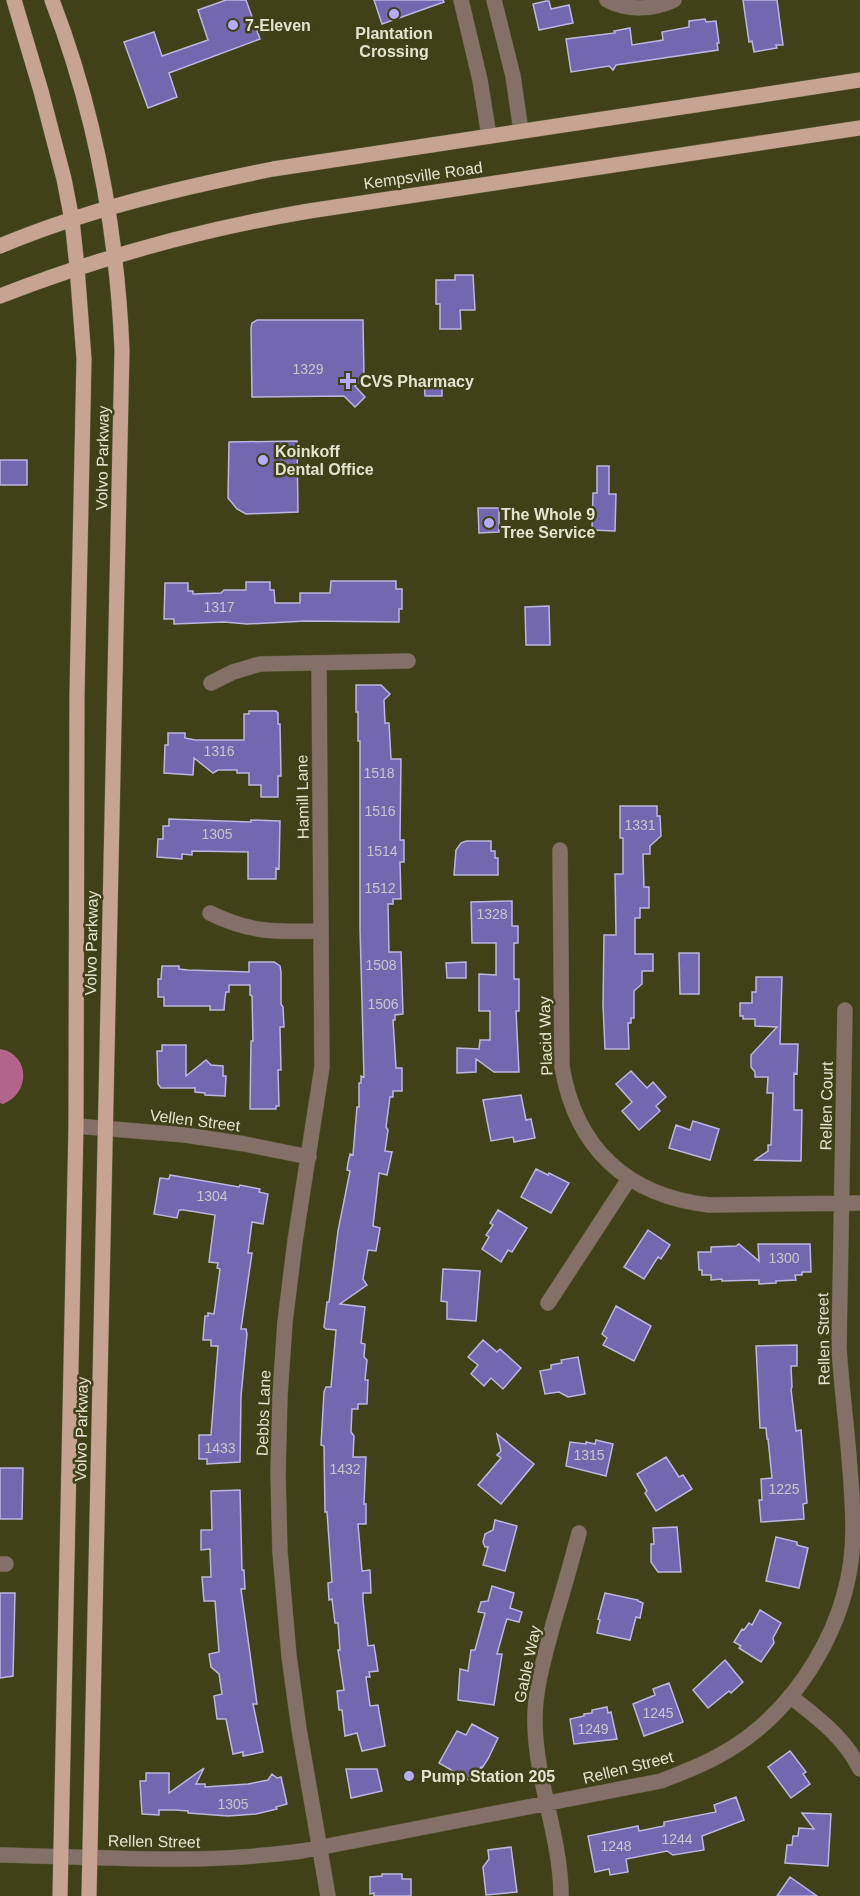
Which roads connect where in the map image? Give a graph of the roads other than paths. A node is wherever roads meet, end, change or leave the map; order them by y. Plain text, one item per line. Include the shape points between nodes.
1 (14, 0) edge
2 (52, 0) edge
3 (460, 0) edge
4 (494, 0) edge
5 (607, 0) edge
6 (674, 0) edge
7 (860, 80) edge
8 (860, 128) edge
9 (522, 131) junction
10 (489, 136) junction
11 (109, 207) junction
12 (72, 220) junction
13 (0, 246) edge
14 (116, 255) junction
15 (77, 267) junction
16 (0, 296) edge
17 (408, 661) dead end
18 (319, 663) junction
19 (211, 682) dead end
20 (560, 850) dead end
21 (210, 913) dead end
22 (321, 931) junction
23 (845, 1010) dead end
24 (76, 1126) junction
25 (105, 1128) junction
26 (309, 1156) junction
27 (629, 1179) junction
28 (842, 1203) junction
29 (860, 1203) edge
30 (548, 1303) dead end
31 (579, 1533) dead end
32 (790, 1696) junction
33 (860, 1769) edge
34 (548, 1804) junction
35 (321, 1847) junction
36 (0, 1855) edge
37 (60, 1856) junction
38 (90, 1857) junction
39 (60, 1896) edge
40 (89, 1896) edge
41 (328, 1896) edge
42 (561, 1896) edge

1 - 12 main road, Volvo Parkway
2 - 11 main road, Volvo Parkway via 83,97
3 - 10 street
4 - 9 street
5 - 6 street via 627,8 645,8
7 - 9 main road, Kempsville Road
8 - 14 main road, Kempsville Road via 309,210 235,224
9 - 10 main road, Kempsville Road
10 - 11 main road, Kempsville Road via 273,169
11 - 12 main road, Kempsville Road
11 - 14 main road, Volvo Parkway
12 - 13 main road, Kempsville Road
12 - 15 main road, Volvo Parkway
14 - 15 main road, Kempsville Road
14 - 25 main road, Volvo Parkway via 122,350
15 - 16 main road, Kempsville Road
15 - 24 main road, Volvo Parkway via 84,359 77,695
17 - 18 street
18 - 19 street via 260,664
18 - 22 street, Hamill Lane
20 - 27 street, Placid Way via 561,1030 566,1091 574,1113 598,1152
21 - 22 street via 232,924 262,931
22 - 26 street, Debbs Lane via 322,1067
23 - 28 street, Rellen Court
24 - 25 street, Vellen Street
24 - 37 main road, Volvo Parkway
25 - 26 street, Vellen Street via 185,1135
25 - 38 main road, Volvo Parkway
26 - 35 street, Debbs Lane via 285,1322 278,1474 289,1656
27 - 28 street, Placid Way via 666,1197 709,1205
27 - 30 street
28 - 29 street, Placid Way
28 - 32 street, Rellen Street via 839,1348 852,1551 833,1627
31 - 34 street, Gable Way via 537,1692 535,1725
32 - 33 street via 828,1726
32 - 34 street, Rellen Street via 747,1737 691,1770 641,1786
34 - 35 street, Rellen Street
34 - 42 street, Gable Way
35 - 38 street, Rellen Street via 228,1860
35 - 41 street, Debbs Lane
36 - 37 street, Rellen Street
37 - 38 street, Rellen Street
37 - 39 main road, Volvo Parkway
38 - 40 main road, Volvo Parkway

